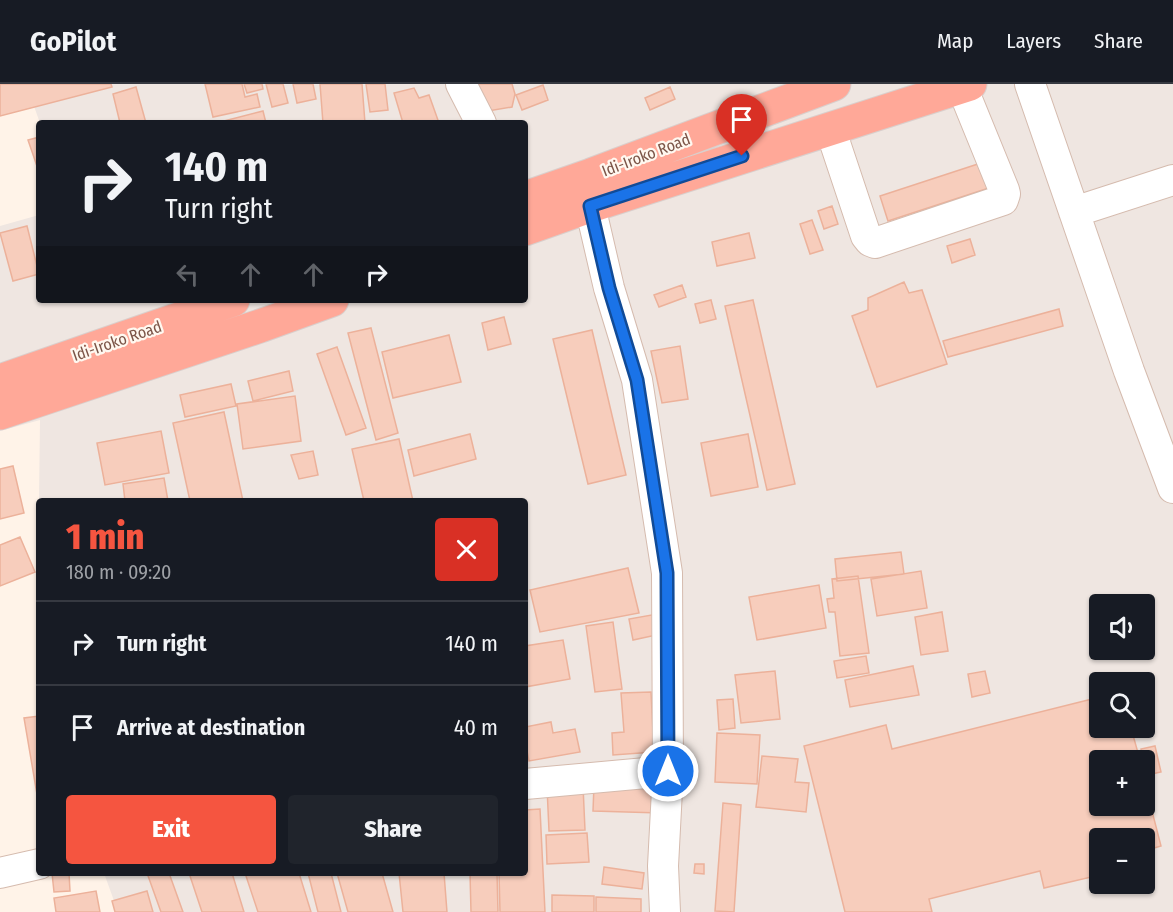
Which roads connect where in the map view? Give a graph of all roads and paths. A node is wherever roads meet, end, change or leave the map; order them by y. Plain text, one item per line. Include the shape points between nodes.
1 (461, 84) edge
2 (1030, 84) edge
3 (829, 85) edge
4 (966, 85) edge
5 (479, 120) edge
6 (830, 128) junction
7 (1173, 180) edge
8 (528, 197) edge
9 (590, 206) junction
10 (1074, 212) junction
11 (528, 228) edge
12 (224, 303) edge
13 (324, 303) edge
14 (0, 381) edge
15 (0, 413) edge
16 (1173, 488) edge
17 (668, 771) junction
18 (528, 784) edge
19 (36, 865) edge
20 (0, 873) edge
21 (665, 912) edge

1 - 5 street
2 - 10 street
3 - 8 highway, Idi-Iroko Road
4 - 6 highway
4 - 6 street via 1005,190 1003,200 875,243 866,236
6 - 9 highway
7 - 10 street
9 - 11 highway
9 - 17 street via 609,288 637,380 667,573
10 - 16 street
12 - 14 highway, Idi-Iroko Road
13 - 15 highway
17 - 18 street
17 - 21 street
19 - 20 street

